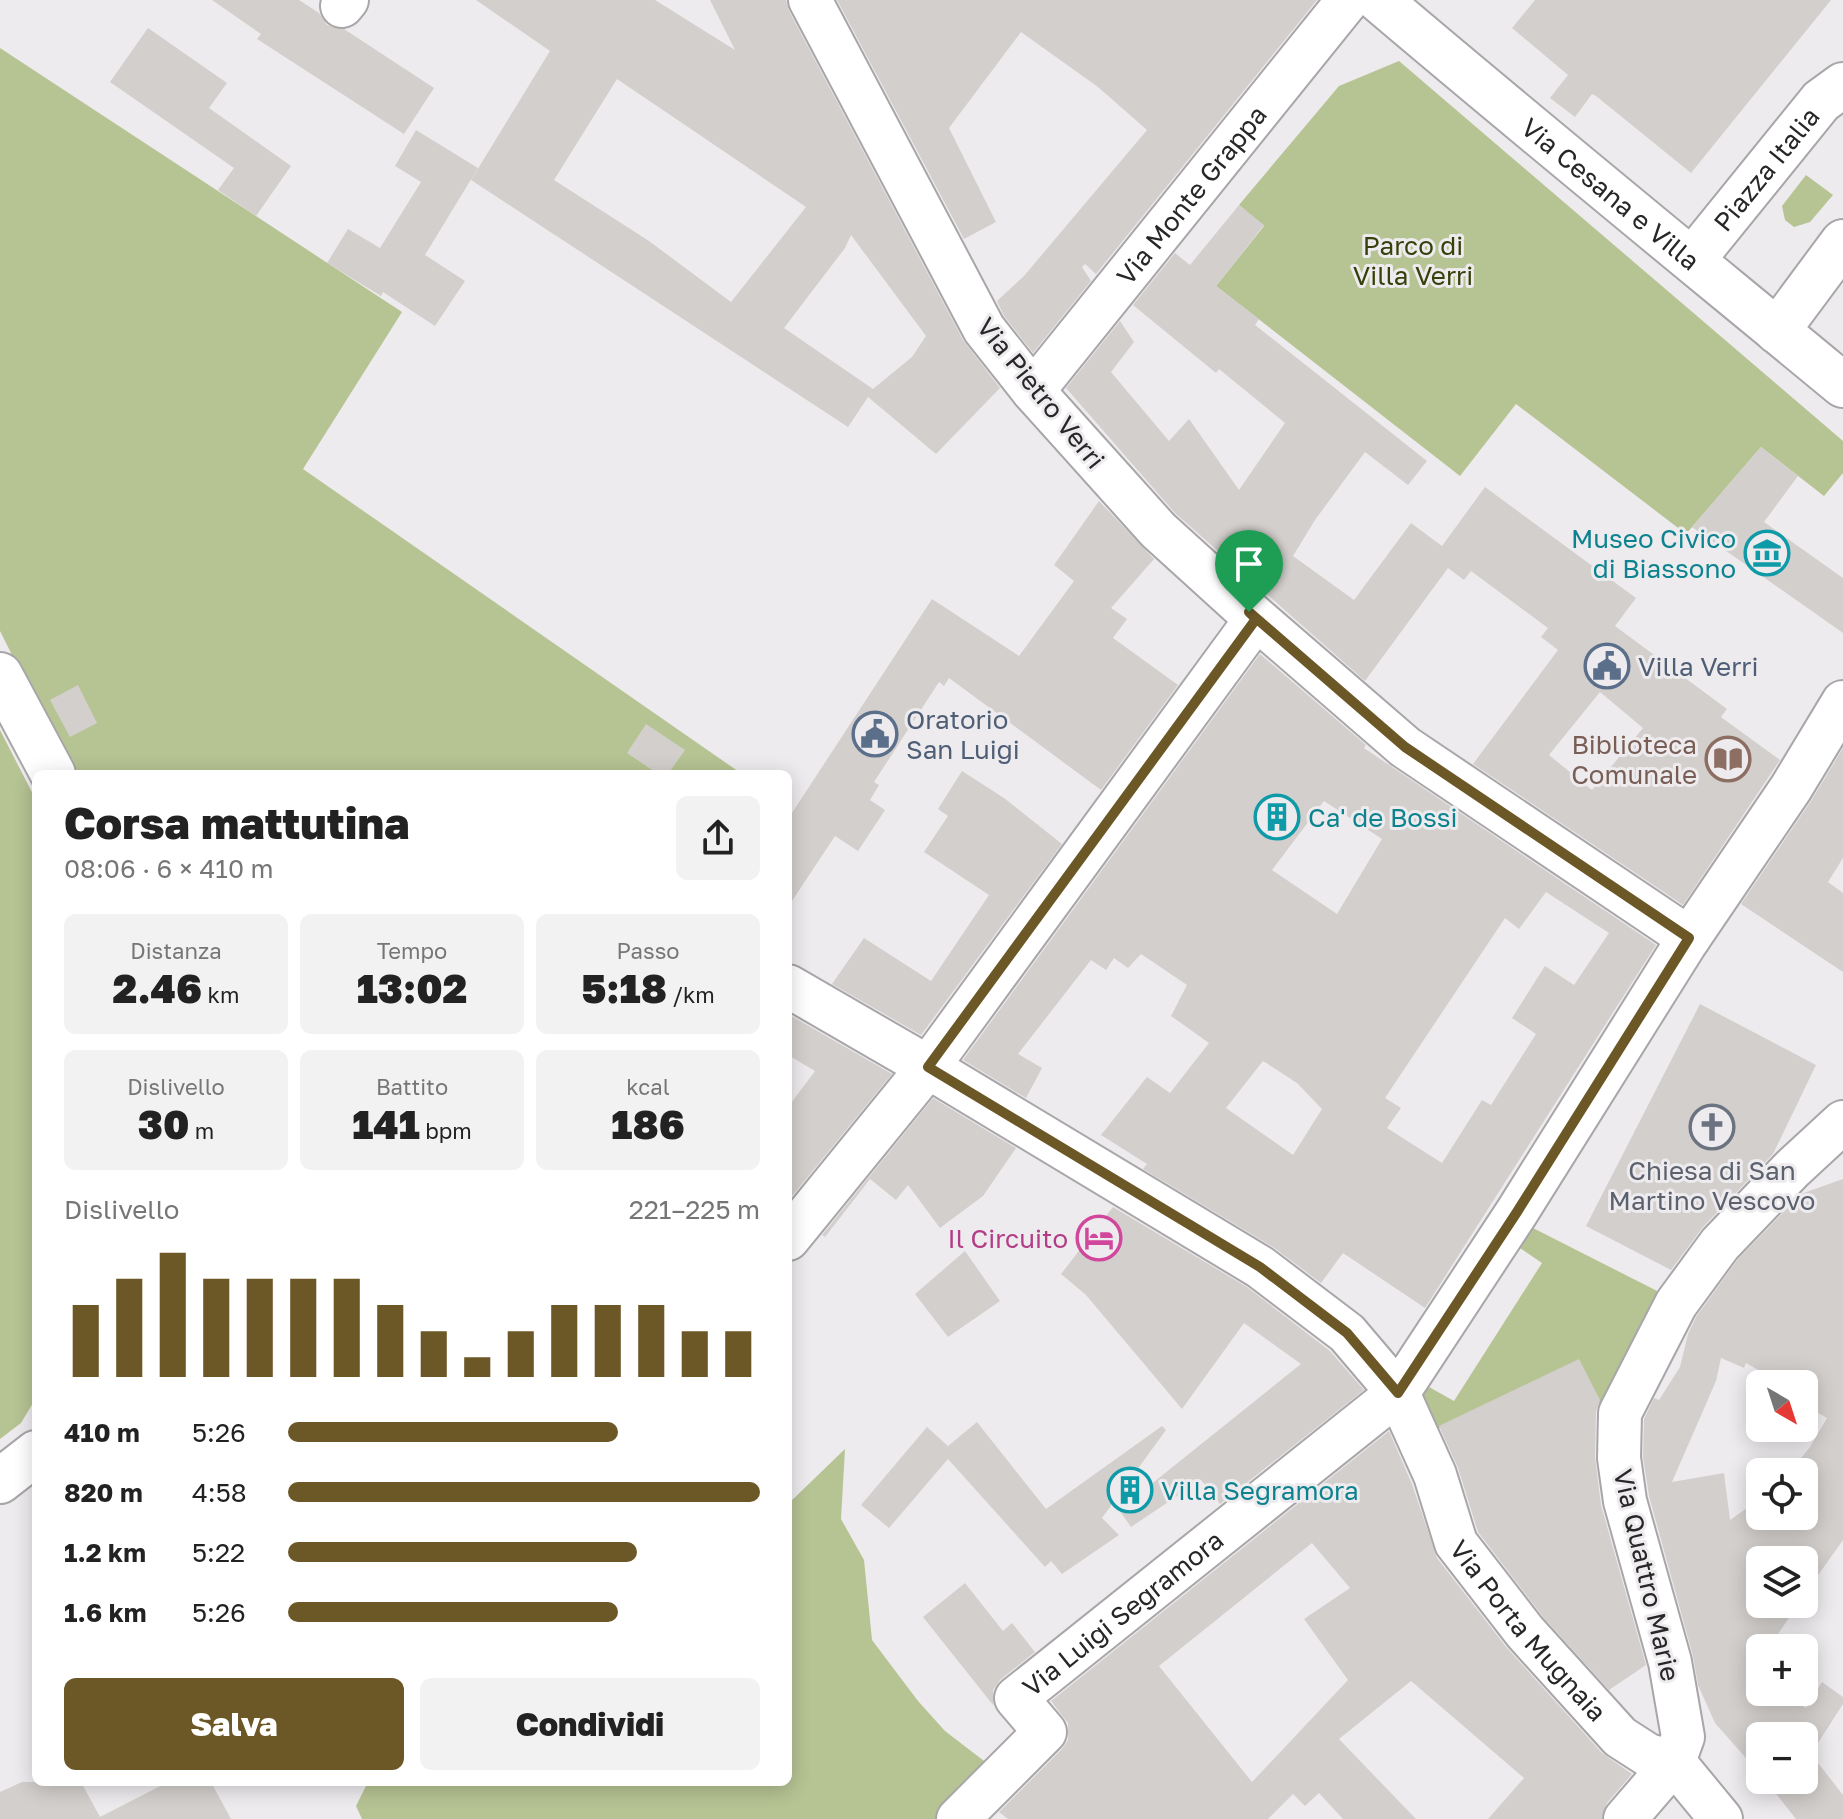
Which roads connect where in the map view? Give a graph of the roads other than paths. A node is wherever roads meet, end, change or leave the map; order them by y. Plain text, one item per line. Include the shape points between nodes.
1 (810, 0) edge
2 (1348, 0) edge
3 (1379, 0) edge
4 (1843, 85) edge
5 (1843, 242) edge
6 (1693, 259) junction
7 (1777, 331) junction
8 (1843, 385) edge
9 (1033, 391) junction
10 (1252, 615) junction
11 (0, 675) edge
12 (1843, 702) edge
13 (51, 770) edge
14 (1689, 938) junction
15 (792, 988) edge
16 (928, 1067) junction
17 (1843, 1122) edge
18 (792, 1234) edge
19 (1398, 1393) junction
20 (32, 1456) edge
21 (0, 1481) edge
22 (1674, 1762) junction
23 (958, 1819) edge
24 (1625, 1819) edge
25 (1721, 1819) edge

1 - 9 street, Via Pietro Verri via 984,329
2 - 9 street, Via Monte Grappa
3 - 6 main road, Via Cesana e Villa
4 - 6 main road, Piazza Italia via 1821,101
5 - 7 main road
6 - 7 main road, Via Cesana e Villa
7 - 8 main road, Via Cesana e Villa
9 - 10 street, Via Pietro Verri via 1158,530
10 - 14 street, Via Pietro Verri via 1405,747
10 - 16 street
11 - 13 main road
12 - 14 street
14 - 19 street
15 - 16 street, Via Porta Mugnaia
16 - 18 street
16 - 19 street, Via Porta Mugnaia via 1260,1267 1347,1333
17 - 22 street, Via Quattro Marie via 1720,1244 1676,1304 1620,1413 1625,1501 1670,1662 1683,1737
19 - 22 street, Via Porta Mugnaia via 1435,1475 1456,1543 1525,1632 1620,1737 1648,1755
19 - 23 street, Via Luigi Segramora via 1016,1698 1045,1732
20 - 21 main road
22 - 24 street
22 - 25 street, Via Porta Mugnaia

